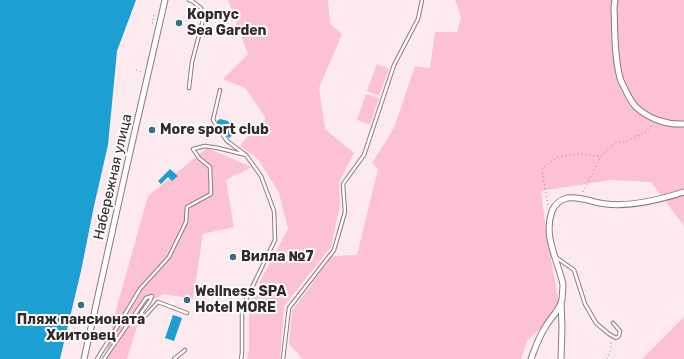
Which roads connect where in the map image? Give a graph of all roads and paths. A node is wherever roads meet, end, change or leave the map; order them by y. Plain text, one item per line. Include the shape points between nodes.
1 (165, 0) edge
2 (189, 0) edge
3 (422, 0) edge
4 (615, 0) edge
5 (136, 70) dead end
6 (141, 71) dead end
7 (189, 88) dead end
8 (220, 90) dead end
9 (656, 120) junction
10 (684, 124) edge
11 (246, 155) junction
12 (601, 156) junction
13 (684, 192) edge
14 (581, 198) junction
15 (550, 216) junction
16 (555, 257) junction
17 (561, 302) junction
18 (187, 313) dead end
19 (614, 323) dead end
20 (612, 336) junction
21 (185, 350) dead end
22 (84, 359) edge
23 (97, 359) edge
24 (104, 359) edge
25 (174, 359) edge
26 (241, 359) edge
27 (283, 359) edge
28 (531, 359) edge
29 (561, 359) edge
30 (607, 359) edge

1 - 22 street, Набережная улица
2 - 7 lane via 201,8 203,20 192,62
3 - 27 lane via 418,18 394,64 364,155 343,184 345,212 334,250 289,308
4 - 9 street via 616,56 620,79 635,106
5 - 6 path
8 - 11 lane via 213,120 226,141
9 - 10 street
9 - 12 path via 646,132 625,142 616,142
11 - 23 lane via 205,146 193,149 210,167 212,194 187,207 186,222 169,257 140,290
11 - 26 lane via 261,176 274,211 275,240 242,308
12 - 14 path
12 - 15 path via 577,154 558,157 542,169
13 - 14 street via 647,202 626,204 607,204
14 - 15 street via 560,200
15 - 16 street via 550,244
16 - 17 street via 563,285
16 - 20 lane via 574,270 585,304 596,323
17 - 28 street via 546,325
17 - 29 street
18 - 24 lane via 158,302 145,316 141,313 152,296 146,298
19 - 20 lane via 620,331 616,338
20 - 30 path
21 - 25 lane

